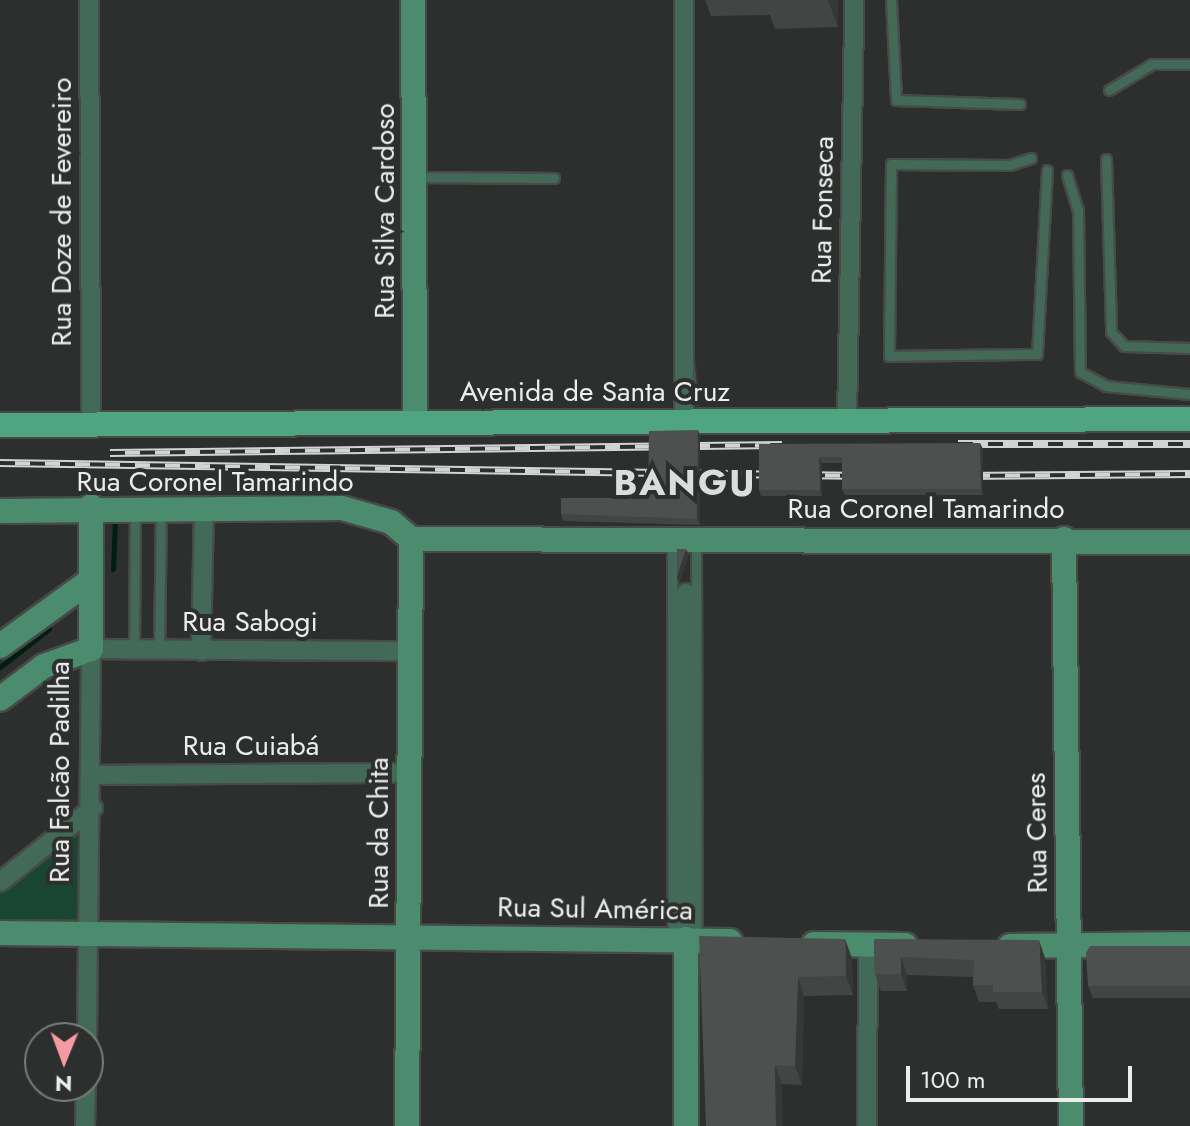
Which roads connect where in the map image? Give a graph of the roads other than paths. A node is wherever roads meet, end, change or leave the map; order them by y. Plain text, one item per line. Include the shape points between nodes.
1 (89, 0) edge
2 (413, 0) edge
3 (684, 0) edge
4 (854, 0) edge
5 (891, 0) edge
6 (1190, 64) edge
7 (1109, 90) dead end
8 (1020, 104) dead end
9 (1031, 158) dead end
10 (1106, 159) dead end
11 (1047, 170) dead end
12 (1067, 175) dead end
13 (416, 177) junction
14 (554, 178) dead end
15 (1190, 348) edge
16 (1190, 394) edge
17 (1190, 419) edge
18 (847, 421) junction
19 (684, 422) junction
20 (415, 423) junction
21 (91, 424) junction
22 (0, 425) edge
23 (91, 506) junction
24 (135, 507) junction
25 (161, 507) junction
26 (204, 507) junction
27 (0, 511) edge
28 (684, 538) junction
29 (411, 539) junction
30 (1064, 539) junction
31 (1190, 542) edge
32 (91, 580) junction
33 (686, 593) dead end
34 (0, 646) edge
35 (91, 649) junction
36 (134, 650) junction
37 (159, 651) junction
38 (201, 651) junction
39 (409, 651) junction
40 (0, 699) edge
41 (409, 773) junction
42 (93, 775) junction
43 (93, 808) junction
44 (0, 882) edge
45 (0, 933) edge
46 (90, 933) junction
47 (409, 937) junction
48 (685, 940) junction
49 (758, 942) edge
50 (789, 943) edge
51 (868, 944) junction
52 (1190, 944) edge
53 (931, 945) edge
54 (977, 945) edge
55 (1069, 946) junction
56 (87, 1022) edge
57 (86, 1102) edge
58 (85, 1126) edge
59 (407, 1126) edge
60 (686, 1126) edge
61 (867, 1126) edge
62 (1071, 1126) edge

1 - 21 street, Rua Doze de Fevereiro
2 - 13 main road, Rua Silva Cardoso
3 - 19 street
4 - 18 street, Rua Fonseca
5 - 8 lane via 896,100
6 - 7 lane via 1152,64
9 - 11 lane via 1009,165 891,164 889,356 1037,354
10 - 15 lane via 1111,332 1124,346
12 - 16 lane via 1078,210 1080,372 1106,386
13 - 14 lane
13 - 20 main road, Rua Silva Cardoso
17 - 18 main road, Avenida de Santa Cruz
18 - 19 main road, Avenida de Santa Cruz
19 - 20 main road, Avenida de Santa Cruz
20 - 21 main road, Avenida de Santa Cruz
21 - 22 main road, Avenida de Santa Cruz
23 - 24 main road, Rua Coronel Tamarindo
23 - 27 main road, Rua Coronel Tamarindo
23 - 32 main road, Rua Falcão Padilha
24 - 25 main road, Rua Coronel Tamarindo
24 - 36 lane
25 - 26 main road, Rua Coronel Tamarindo
25 - 37 lane
26 - 29 main road, Rua Coronel Tamarindo via 342,508 391,522
26 - 38 street
28 - 29 main road, Rua Coronel Tamarindo
28 - 30 main road, Rua Coronel Tamarindo
28 - 48 lane
28 - 48 lane
29 - 39 main road, Rua da Chita
30 - 31 main road, Rua Coronel Tamarindo
30 - 55 main road, Rua Ceres
32 - 34 main road
32 - 35 main road, Rua Falcão Padilha
33 - 48 street
35 - 36 street, Rua Sabogi
35 - 40 main road via 44,666
35 - 42 street, Rua Falcão Padilha
36 - 37 street, Rua Sabogi
37 - 38 street, Rua Sabogi
38 - 39 street, Rua Sabogi
39 - 41 main road, Rua da Chita
41 - 42 street, Rua Cuiabá
41 - 47 main road, Rua da Chita
42 - 43 street, Rua Falcão Padilha
43 - 44 street
43 - 46 street, Rua Falcão Padilha
45 - 46 main road, Rua Sul América
46 - 47 main road, Rua Sul América
46 - 56 street, Rua Falcão Padilha
47 - 48 main road, Rua Sul América
47 - 59 main road, Rua da Chita
48 - 49 main road, Rua Sul América
48 - 60 main road
50 - 51 main road
51 - 53 main road
51 - 61 street
52 - 55 main road
54 - 55 main road
55 - 62 main road, Rua Ceres
57 - 58 street

